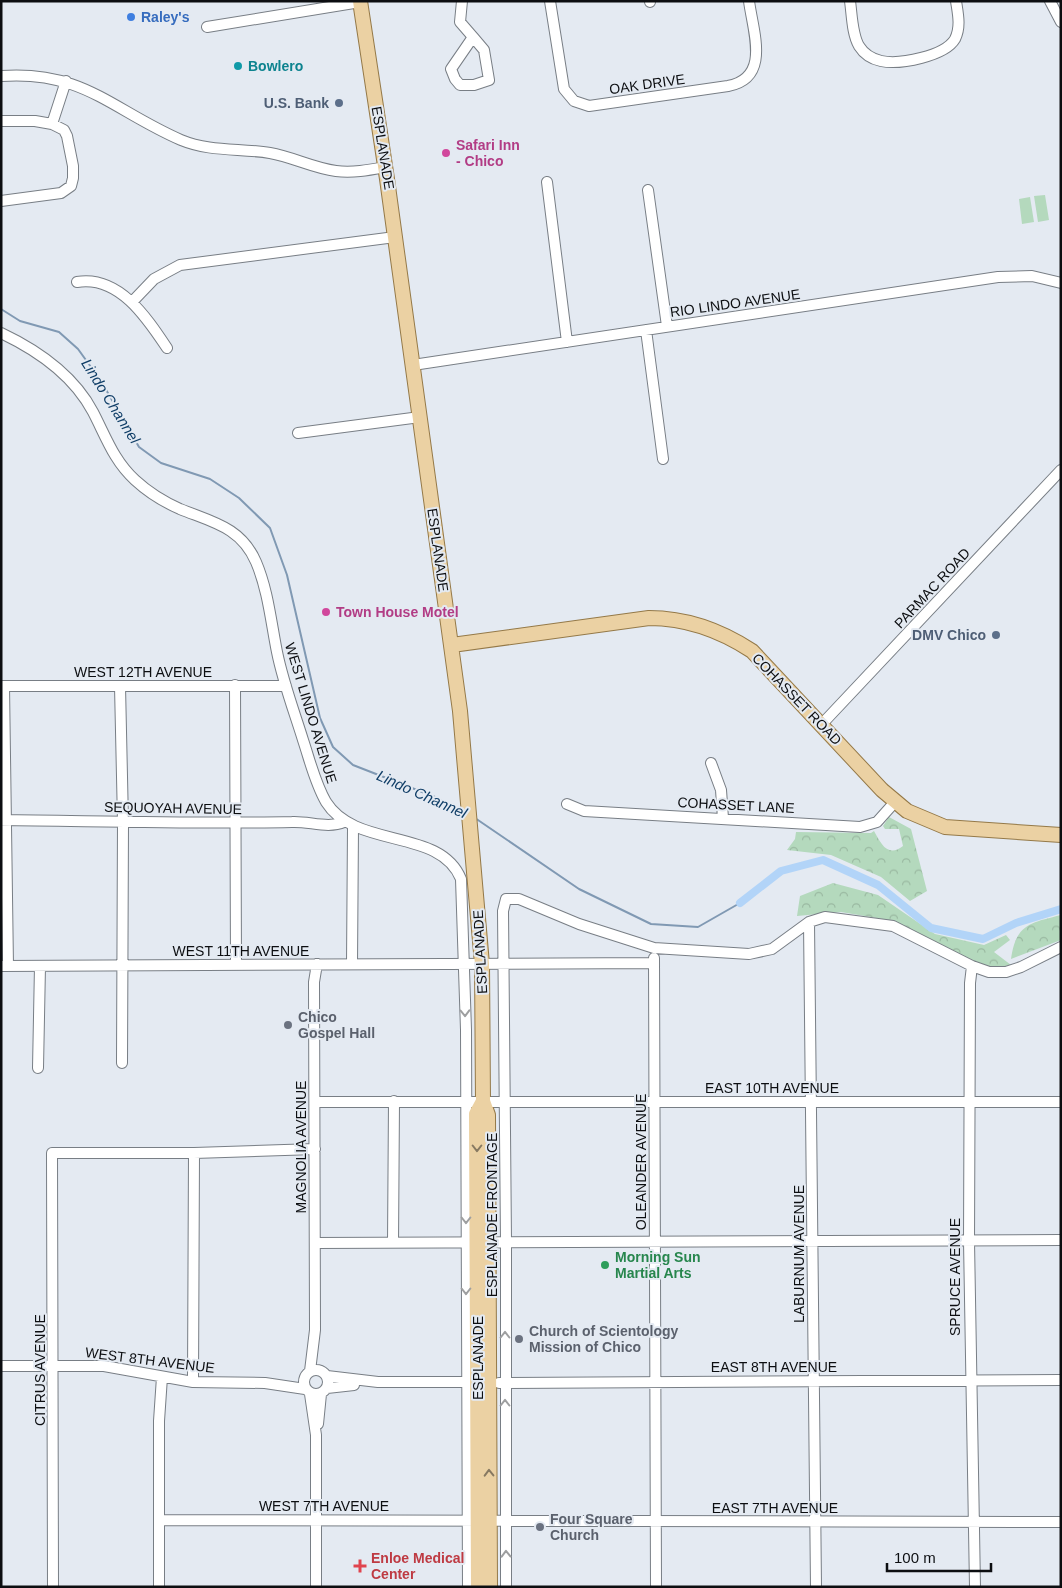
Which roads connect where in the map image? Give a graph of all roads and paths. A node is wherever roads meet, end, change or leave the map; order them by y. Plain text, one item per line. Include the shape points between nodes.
1 (462, 1) edge
2 (550, 1) edge
3 (749, 1) edge
4 (850, 1) edge
5 (956, 1) edge
6 (1050, 1) edge
7 (360, 2) edge
8 (1061, 22) edge
9 (207, 27) dead end
10 (473, 36) junction
11 (1, 76) edge
12 (66, 81) junction
13 (1, 122) edge
14 (52, 124) junction
15 (386, 167) junction
16 (547, 182) dead end
17 (648, 190) dead end
18 (1, 202) edge
19 (395, 237) junction
20 (77, 282) dead end
21 (1061, 283) edge
22 (132, 302) junction
23 (667, 326) junction
24 (646, 330) junction
25 (1, 332) edge
26 (567, 342) junction
27 (168, 348) dead end
28 (412, 365) junction
29 (420, 417) junction
30 (298, 433) dead end
31 (662, 458) dead end
32 (1061, 470) edge
33 (452, 645) junction
34 (235, 685) junction
35 (3, 686) edge
36 (120, 686) junction
37 (286, 686) junction
38 (822, 724) junction
39 (711, 763) dead end
40 (894, 803) junction
41 (567, 804) dead end
42 (722, 818) junction
43 (4, 820) edge
44 (123, 822) junction
45 (236, 823) junction
46 (348, 825) junction
47 (1061, 835) edge
48 (809, 922) junction
49 (1061, 947) edge
50 (654, 948) junction
51 (654, 963) junction
52 (236, 964) junction
53 (317, 964) junction
54 (352, 964) junction
55 (464, 964) junction
56 (482, 964) junction
57 (504, 964) junction
58 (121, 965) junction
59 (4, 966) edge
60 (40, 966) junction
61 (972, 966) junction
62 (122, 1063) dead end
63 (38, 1068) dead end
64 (394, 1101) junction
65 (465, 1101) junction
66 (482, 1101) junction
67 (505, 1101) junction
68 (654, 1101) junction
69 (812, 1101) junction
70 (969, 1101) junction
71 (314, 1102) junction
72 (1061, 1102) edge
73 (315, 1149) junction
74 (194, 1153) junction
75 (1061, 1240) edge
76 (813, 1241) junction
77 (968, 1241) junction
78 (477, 1242) junction
79 (506, 1242) junction
80 (656, 1242) junction
81 (315, 1243) junction
82 (393, 1243) junction
83 (315, 1330) junction
84 (1, 1366) edge
85 (53, 1366) junction
86 (308, 1374) junction
87 (324, 1374) junction
88 (162, 1377) junction
89 (970, 1380) junction
90 (1061, 1380) edge
91 (812, 1381) junction
92 (193, 1382) junction
93 (266, 1382) junction
94 (378, 1382) junction
95 (477, 1382) junction
96 (655, 1382) junction
97 (505, 1383) junction
98 (307, 1391) junction
99 (324, 1391) junction
100 (316, 1435) junction
101 (316, 1519) junction
102 (159, 1520) junction
103 (506, 1521) junction
104 (478, 1522) junction
105 (656, 1522) junction
106 (816, 1522) junction
107 (975, 1522) junction
108 (1061, 1522) edge
109 (54, 1587) edge
110 (159, 1587) edge
111 (316, 1587) edge
112 (468, 1587) edge
113 (478, 1587) edge
114 (490, 1587) edge
115 (506, 1587) edge
116 (656, 1587) edge
117 (816, 1587) edge
118 (975, 1587) edge

1 - 10 street via 460,22
2 - 3 street, OAK DRIVE via 564,89 574,101 589,106 744,81 753,71 757,58
4 - 5 street via 859,46 872,58 888,62 934,55 948,47 959,28
6 - 8 street
7 - 9 street
7 - 15 main road, ESPLANADE
10 - 10 street via 451,69 460,85 489,80 484,50
11 - 12 street via 36,75
12 - 14 street
12 - 15 street via 198,146 270,153 338,172
13 - 14 street
14 - 18 street via 64,130 67,136 73,174 70,186 61,193
15 - 19 main road, ESPLANADE
16 - 26 street
17 - 23 street
19 - 22 street via 180,265 154,279
19 - 28 main road, ESPLANADE
20 - 22 street via 89,280 100,283
21 - 23 street, RIO LINDO AVENUE via 1032,276 998,277
22 - 27 street
23 - 24 street, RIO LINDO AVENUE
24 - 26 street, RIO LINDO AVENUE
24 - 31 street
25 - 37 street, WEST LINDO AVENUE via 34,351 69,380 89,406 117,461 141,485 167,503 225,526 245,543 263,583
26 - 28 street, RIO LINDO AVENUE
28 - 29 main road, ESPLANADE
29 - 30 street
29 - 33 main road, ESPLANADE
32 - 38 street, PARMAC ROAD
33 - 38 main road, COHASSET ROAD via 649,618 690,622 719,632 752,651
33 - 56 main road, ESPLANADE
34 - 36 street, WEST 12TH AVENUE
34 - 37 street, WEST 12TH AVENUE
34 - 45 street
35 - 36 street, WEST 12TH AVENUE
35 - 43 street
36 - 44 street
37 - 46 street, WEST LINDO AVENUE via 319,787 330,807
38 - 40 main road, COHASSET ROAD
39 - 42 street via 720,790
40 - 42 street, COHASSET LANE via 877,822 860,827
40 - 47 main road, COHASSET ROAD via 919,818 945,827
41 - 42 street, COHASSET LANE via 584,811
43 - 44 street, SEQUOYAH AVENUE
43 - 59 street
44 - 45 street, SEQUOYAH AVENUE
44 - 58 street
45 - 46 street, SEQUOYAH AVENUE
45 - 52 street
46 - 54 street
46 - 55 street via 428,850 456,868 463,891
48 - 50 street via 772,949 749,954
48 - 61 street via 825,917 893,926
48 - 69 street, LABURNUM AVENUE
49 - 61 street via 1006,972 989,972
50 - 51 street, OLEANDER AVENUE
50 - 57 street, ESPLANADE FRONTAGE via 579,924 519,899 506,899 503,911
51 - 57 street, WEST 11TH AVENUE
51 - 68 street, OLEANDER AVENUE
52 - 53 street, WEST 11TH AVENUE
52 - 58 street, WEST 11TH AVENUE
53 - 54 street, WEST 11TH AVENUE
53 - 71 street, MAGNOLIA AVENUE via 314,982
54 - 55 street, WEST 11TH AVENUE
55 - 56 street, WEST 11TH AVENUE
55 -> 65 street, ESPLANADE FRONTAGE
56 - 57 street, WEST 11TH AVENUE
56 - 66 main road, ESPLANADE
57 - 67 street, ESPLANADE FRONTAGE
58 - 60 street, WEST 11TH AVENUE
58 - 62 street
59 - 60 street, WEST 11TH AVENUE
60 - 63 street
61 - 70 street, SPRUCE AVENUE
64 - 65 street, EAST 10TH AVENUE
64 - 71 street, EAST 10TH AVENUE
64 - 82 street
65 - 66 street, EAST 10TH AVENUE
65 -> 78 street, ESPLANADE FRONTAGE
66 - 67 street, EAST 10TH AVENUE
66 - 78 main road, ESPLANADE via 476,1114
67 - 68 street, EAST 10TH AVENUE
67 - 79 street, ESPLANADE FRONTAGE
68 - 69 street, EAST 10TH AVENUE
68 - 80 street, OLEANDER AVENUE
69 - 70 street, EAST 10TH AVENUE
69 - 76 street, LABURNUM AVENUE
70 - 72 street, EAST 10TH AVENUE
70 - 77 street, SPRUCE AVENUE
71 - 73 street, MAGNOLIA AVENUE
73 - 74 street
73 - 81 street, MAGNOLIA AVENUE
74 - 85 street, CITRUS AVENUE via 52,1153
74 - 92 street
75 - 77 street
76 - 77 street
76 - 80 street
76 - 91 street, LABURNUM AVENUE
77 - 89 street, SPRUCE AVENUE
78 - 79 street
78 - 82 street
78 - 95 main road, ESPLANADE
79 - 80 street
97 -> 79 street, ESPLANADE FRONTAGE
80 - 96 street, OLEANDER AVENUE
81 - 82 street
81 - 83 street, MAGNOLIA AVENUE
83 - 86 street, MAGNOLIA AVENUE
83 - 87 street, MAGNOLIA AVENUE
84 - 85 street, WEST 8TH AVENUE
85 - 88 street, WEST 8TH AVENUE via 104,1366
85 - 109 street, CITRUS AVENUE
86 - 87 street, WEST 8TH AVENUE
86 - 93 street, WEST 8TH AVENUE
86 - 98 street, MAGNOLIA AVENUE
87 - 94 street
87 - 99 street, MAGNOLIA AVENUE
88 - 92 street, WEST 8TH AVENUE
88 - 102 street
89 - 90 street, EAST 8TH AVENUE
89 - 91 street, EAST 8TH AVENUE
89 - 107 street, SPRUCE AVENUE
91 - 96 street, EAST 8TH AVENUE
91 - 106 street, LABURNUM AVENUE
92 - 93 street, WEST 8TH AVENUE
93 - 98 street, WEST 8TH AVENUE
94 - 95 street
94 - 99 street
95 - 97 street, EAST 8TH AVENUE
95 - 104 main road, ESPLANADE
95 - 104 street
96 - 97 street, EAST 8TH AVENUE
96 - 105 street, OLEANDER AVENUE
103 -> 97 street, ESPLANADE FRONTAGE
98 - 99 street, WEST 8TH AVENUE
98 - 100 street
99 - 100 street
100 - 101 street
101 - 102 street, WEST 7TH AVENUE
101 - 104 street, WEST 7TH AVENUE
101 - 111 street
102 - 110 street
103 - 104 street, EAST 7TH AVENUE
103 - 105 street, EAST 7TH AVENUE
115 -> 103 street, ESPLANADE FRONTAGE
104 - 112 street
104 - 113 main road, ESPLANADE
104 - 114 main road, ESPLANADE
105 - 106 street, EAST 7TH AVENUE
105 - 116 street, OLEANDER AVENUE
106 - 107 street, EAST 7TH AVENUE
106 - 117 street, LABURNUM AVENUE
107 - 108 street, EAST 7TH AVENUE
107 - 118 street, SPRUCE AVENUE

